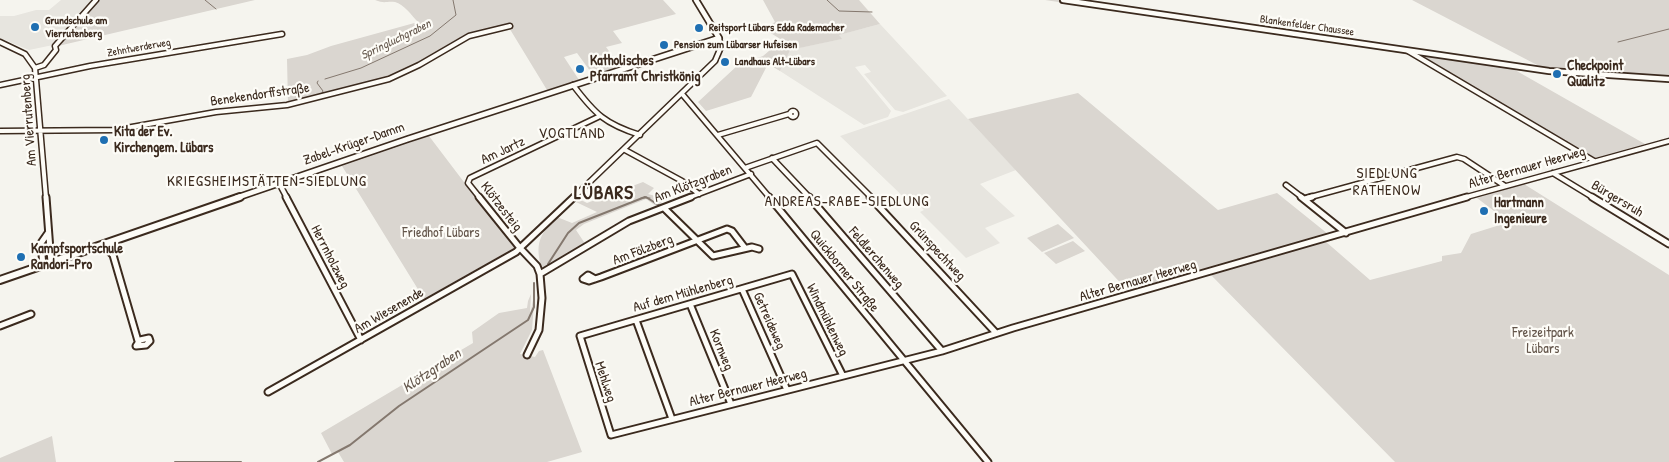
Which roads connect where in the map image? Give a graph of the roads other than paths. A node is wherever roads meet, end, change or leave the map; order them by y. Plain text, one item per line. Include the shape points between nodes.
1 (96, 0) edge
2 (696, 0) edge
3 (1063, 0) edge
4 (510, 26) dead end
5 (282, 34) dead end
6 (718, 38) junction
7 (0, 42) edge
8 (1408, 51) junction
9 (35, 68) junction
10 (35, 77) junction
11 (1669, 79) edge
12 (0, 85) edge
13 (573, 85) junction
14 (683, 95) junction
15 (789, 114) dead end
16 (598, 117) junction
17 (0, 132) edge
18 (40, 132) junction
19 (640, 135) junction
20 (718, 135) junction
21 (1669, 140) edge
22 (625, 150) junction
23 (772, 158) junction
24 (1594, 161) junction
25 (745, 168) junction
26 (1553, 173) junction
27 (750, 174) junction
28 (470, 178) joint
29 (279, 183) junction
30 (1286, 185) dead end
31 (1505, 186) junction
32 (700, 194) junction
33 (1305, 199) junction
34 (664, 208) junction
35 (48, 233) junction
36 (1346, 233) junction
37 (698, 240) junction
38 (112, 242) junction
39 (103, 244) junction
40 (1669, 244) edge
41 (520, 248) junction
42 (745, 248) junction
43 (759, 249) dead end
44 (113, 256) junction
45 (51, 263) junction
46 (43, 266) junction
47 (540, 274) junction
48 (792, 274) joint
49 (595, 279) dead end
50 (0, 280) edge
51 (742, 289) junction
52 (690, 304) junction
53 (32, 314) dead end
54 (636, 320) junction
55 (0, 326) edge
56 (996, 333) junction
57 (580, 336) joint
58 (361, 340) junction
59 (138, 341) dead end
60 (942, 350) junction
61 (527, 355) dead end
62 (904, 361) junction
63 (842, 376) junction
64 (787, 390) junction
65 (268, 392) dead end
66 (731, 404) junction
67 (672, 419) junction
68 (611, 435) joint
69 (988, 462) edge

1 - 9 street, Am Vierrutenberg via 55,46 56,50 44,65
2 - 6 street
3 - 8 street, Blankenfelder Chaussee
4 - 18 street, Benekendorffstraße via 469,36 389,79 287,105 216,112 115,130
5 - 10 street, Zehntwerderweg
6 - 13 street, Zabel-Krüger-Damm
6 - 14 street, Am Wiesenende via 721,47 715,61
7 - 9 street via 25,53
8 - 11 street, Blankenfelder Chaussee via 1549,71
8 - 24 street
9 - 10 street, Am Vierrutenberg
10 - 12 street, Zehntwerderweg
10 - 18 street, Am Vierrutenberg
13 - 16 street
13 - 29 street, Zabel-Krüger-Damm
14 - 19 street, Am Wiesenende
14 - 20 street, Quickborner Straße
15 - 20 street
16 - 19 street
16 - 28 street, Am Jartz
17 - 18 street, Benekendorffstraße
18 - 35 street, Am Vierrutenberg
19 - 22 street, Am Wiesenende
20 - 25 street, Quickborner Straße
21 - 24 street, Alter Bernauer Heerweg
22 - 32 street
22 - 41 street, Am Wiesenende
23 - 25 street
23 - 56 street, Grünspechtweg via 816,143 889,216
23 - 60 street, Feldlerchenweg
24 - 26 street, Alter Bernauer Heerweg
25 - 27 street, Quickborner Straße
26 - 31 street, Alter Bernauer Heerweg
26 - 40 street, Bürgersruh
27 - 32 street, Am Klötzgraben
27 - 62 street, Quickborner Straße
28 - 41 street, Klötzesteig via 468,183
29 - 38 street, Zabel-Krüger-Damm
29 - 58 street, Herrnholzweg
30 - 33 street
31 - 33 street via 1457,157
31 - 36 street, Alter Bernauer Heerweg
32 - 34 street, Am Klötzgraben
33 - 36 street
34 - 37 street, Am Fölzberg
34 - 47 street, Am Klötzgraben via 629,221
35 - 45 street, Am Vierrutenberg
35 - 46 street, Am Vierrutenberg via 41,243
36 - 56 street, Alter Bernauer Heerweg
37 - 42 street, Am Fölzberg via 713,256
37 - 42 street, Am Fölzberg via 727,229
37 - 49 street, Am Fölzberg
38 - 39 street, Zabel-Krüger-Damm
38 - 44 street
39 - 44 street
39 - 45 street, Zabel-Krüger-Damm
41 - 47 street
41 - 58 street, Am Wiesenende
42 - 43 street, Am Fölzberg
44 - 59 street
45 - 46 street, Zabel-Krüger-Damm
46 - 50 street, Zabel-Krüger-Damm
47 - 61 street via 540,326
48 - 51 street, Auf dem Mühlenberg
48 - 63 street, Windmühlenweg
51 - 52 street, Auf dem Mühlenberg
51 - 64 street, Getreideweg
52 - 54 street, Auf dem Mühlenberg
52 - 66 street, Kornweg
53 - 55 street
54 - 57 street, Auf dem Mühlenberg
54 - 67 street
56 - 60 street, Alter Bernauer Heerweg
57 - 68 street, Mehlweg
58 - 65 street, Am Wiesenende
60 - 62 street, Alter Bernauer Heerweg
62 - 63 street, Alter Bernauer Heerweg
62 - 69 street, Quickborner Straße
63 - 64 street, Alter Bernauer Heerweg
64 - 66 street, Alter Bernauer Heerweg
66 - 67 street, Alter Bernauer Heerweg
67 - 68 street, Alter Bernauer Heerweg

